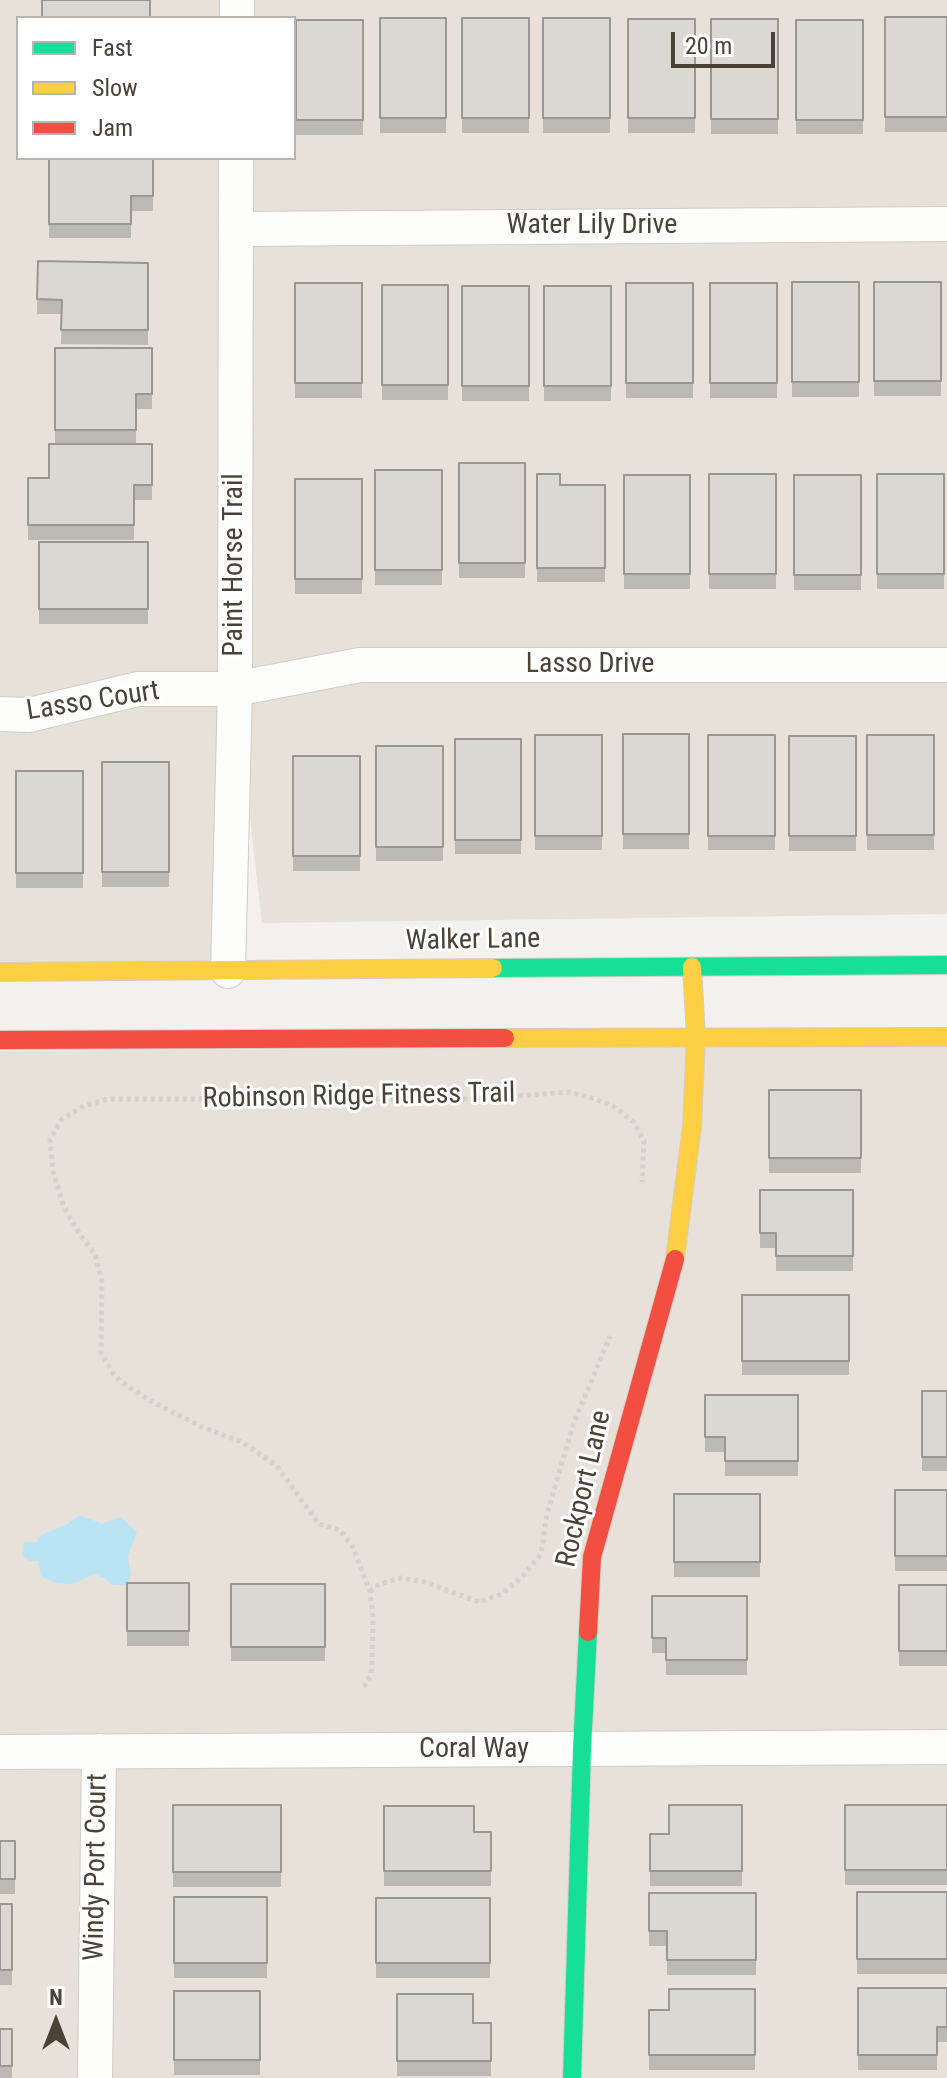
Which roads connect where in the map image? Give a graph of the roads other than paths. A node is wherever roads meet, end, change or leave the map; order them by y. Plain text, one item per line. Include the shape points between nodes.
1 (236, 160) edge
2 (947, 224) edge
3 (236, 229) junction
4 (947, 665) edge
5 (235, 689) junction
6 (0, 714) edge
7 (947, 965) edge
8 (692, 967) junction
9 (228, 971) junction
10 (0, 972) edge
11 (696, 1037) junction
12 (947, 1037) edge
13 (0, 1040) edge
14 (947, 1747) edge
15 (582, 1749) junction
16 (99, 1751) junction
17 (0, 1752) edge
18 (95, 2078) edge
19 (572, 2078) edge

1 - 3 street, Paint Horse Trail
2 - 3 street, Water Lily Drive
3 - 5 street, Paint Horse Trail
4 - 5 street, Lasso Drive via 360,665
5 - 6 street, Lasso Court via 138,689 29,715
5 - 9 street, Paint Horse Trail
7 - 8 street, Walker Lane
8 - 9 street, Walker Lane
8 - 11 street, Rockport Lane via 702,994
9 - 10 street, Walker Lane
11 - 12 street
11 - 13 street
11 - 15 street, Rockport Lane via 692,1126 676,1256 592,1557
14 - 15 street, Coral Way
15 - 16 street, Coral Way
15 - 19 street, Rockport Lane
16 - 17 street, Coral Way
16 - 18 street, Windy Port Court

